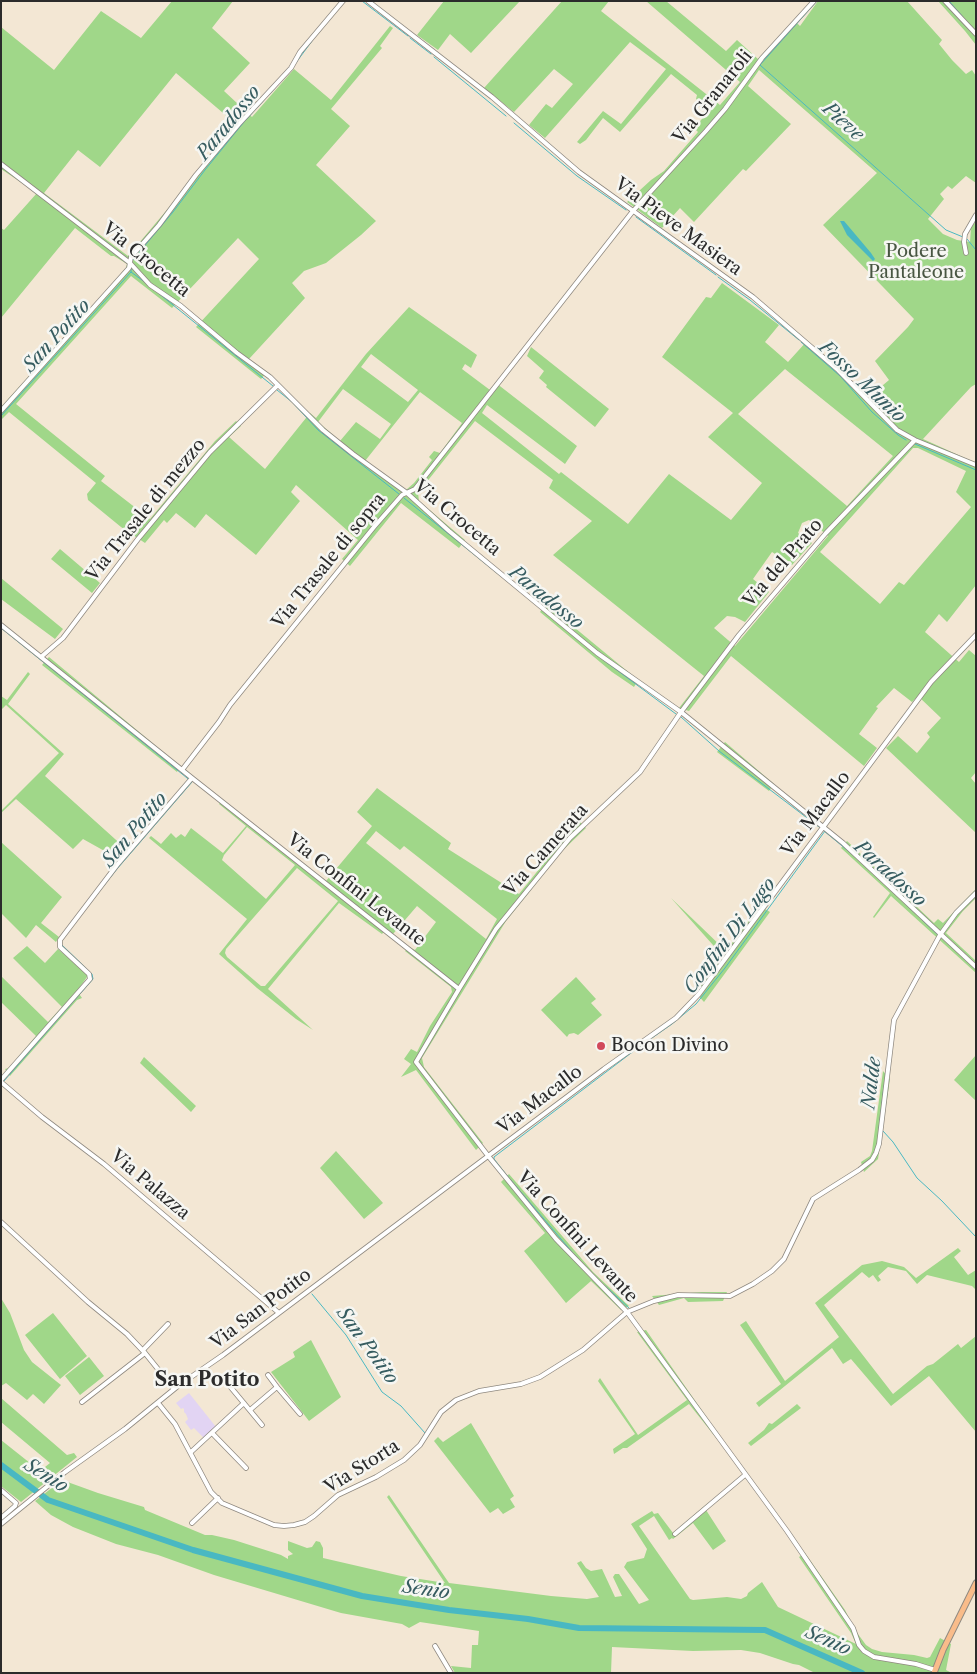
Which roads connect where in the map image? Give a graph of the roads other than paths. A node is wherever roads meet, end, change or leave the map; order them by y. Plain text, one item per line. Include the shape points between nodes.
1 (343, 1) edge
2 (368, 1) edge
3 (814, 1) edge
4 (945, 1) edge
5 (976, 34) edge
6 (1, 164) edge
7 (633, 211) junction
8 (976, 215) edge
9 (966, 253) dead end
10 (130, 263) junction
11 (278, 385) junction
12 (1, 411) edge
13 (914, 440) junction
14 (976, 465) edge
15 (408, 493) junction
16 (1, 625) edge
17 (976, 635) edge
18 (41, 657) junction
19 (681, 712) junction
20 (182, 770) junction
21 (192, 778) junction
22 (823, 827) junction
23 (976, 893) edge
24 (940, 935) junction
25 (976, 967) edge
26 (459, 989) junction
27 (1, 1081) edge
28 (489, 1157) junction
29 (1, 1222) edge
30 (627, 1312) junction
31 (279, 1313) junction
32 (168, 1324) dead end
33 (144, 1351) junction
34 (268, 1375) dead end
35 (228, 1384) dead end
36 (277, 1387) junction
37 (174, 1389) junction
38 (82, 1402) dead end
39 (158, 1403) junction
40 (244, 1404) junction
41 (250, 1410) junction
42 (300, 1414) dead end
43 (262, 1424) dead end
44 (212, 1433) junction
45 (191, 1452) junction
46 (246, 1468) dead end
47 (745, 1475) junction
48 (1, 1490) edge
49 (218, 1498) junction
50 (1, 1518) edge
51 (192, 1523) dead end
52 (1, 1524) edge
53 (674, 1534) dead end
54 (976, 1583) edge
55 (435, 1646) dead end
56 (934, 1671) edge
57 (451, 1673) edge

1 - 10 street via 300,52 291,68 196,175 131,257
2 - 7 street, Via Pieve Masiera via 492,97 579,172
3 - 7 street, Via Granaroli via 762,58 725,109
4 - 5 street
6 - 10 street, Via Crocetta
7 - 13 street, Via Pieve Masiera via 753,297 838,370 897,430
7 - 15 street, Via Trasale di sopra via 415,489
8 - 9 street via 965,234
10 - 11 street, Via Crocetta via 150,285 181,306
10 - 12 street via 129,268
11 - 15 street, Via Crocetta via 323,430
11 - 18 street, Via Trasale di mezzo via 210,452 63,638
13 - 14 street, Via Pieve Masiera
13 - 19 street, Via del Prato via 826,533 740,635
15 - 19 street, Via Crocetta via 449,531 597,653
15 - 20 street, Via Trasale di sopra via 402,495 374,527 230,705
16 - 18 street, Via Confini Levante
17 - 22 street, Via Macallo via 931,682
18 - 20 street, Via Confini Levante
19 - 22 street, Via Crocetta
19 - 26 street, Via Camerata via 640,772 570,838 496,928
20 - 21 street, Via Confini Levante
21 - 26 street, Via Confini Levante
21 - 27 street via 117,865 60,940 60,947 89,974 90,980
22 - 24 street, Via Crocetta via 860,857
22 - 28 street, Via Macallo via 699,994 676,1018
23 - 24 street
24 - 25 street, Via Crocetta
24 - 30 street via 894,1020 880,1144 872,1160 814,1198 784,1259 753,1284 730,1296 667,1297
26 - 28 street, Via Confini Levante via 416,1062
27 - 31 street, Via Palazza
28 - 30 street, Via Confini Levante via 556,1239
28 - 31 street, Via San Potito
29 - 33 street
30 - 47 street, Via Confini Levante
30 - 49 street, Via Storta via 583,1350 540,1377 479,1391 456,1400 441,1412 420,1445 404,1460 338,1495 305,1522 294,1526 274,1525 222,1503
31 - 37 street, Via San Potito
32 - 33 street
33 - 37 street
33 - 38 street
34 - 36 street
35 - 40 street
36 - 41 street
36 - 42 street
37 - 39 street, Via San Potito
39 - 45 street, Via Storta
39 - 52 street, Via San Potito
40 - 41 street
40 - 44 street
41 - 43 street
44 - 45 street
44 - 46 street
45 - 49 street, Via Storta via 203,1479
47 - 53 street
47 - 56 street, Via Confini Levante via 853,1628 864,1651 874,1657 916,1664
48 - 50 street via 16,1503
49 - 51 street
54 - 56 main road
55 - 57 street

